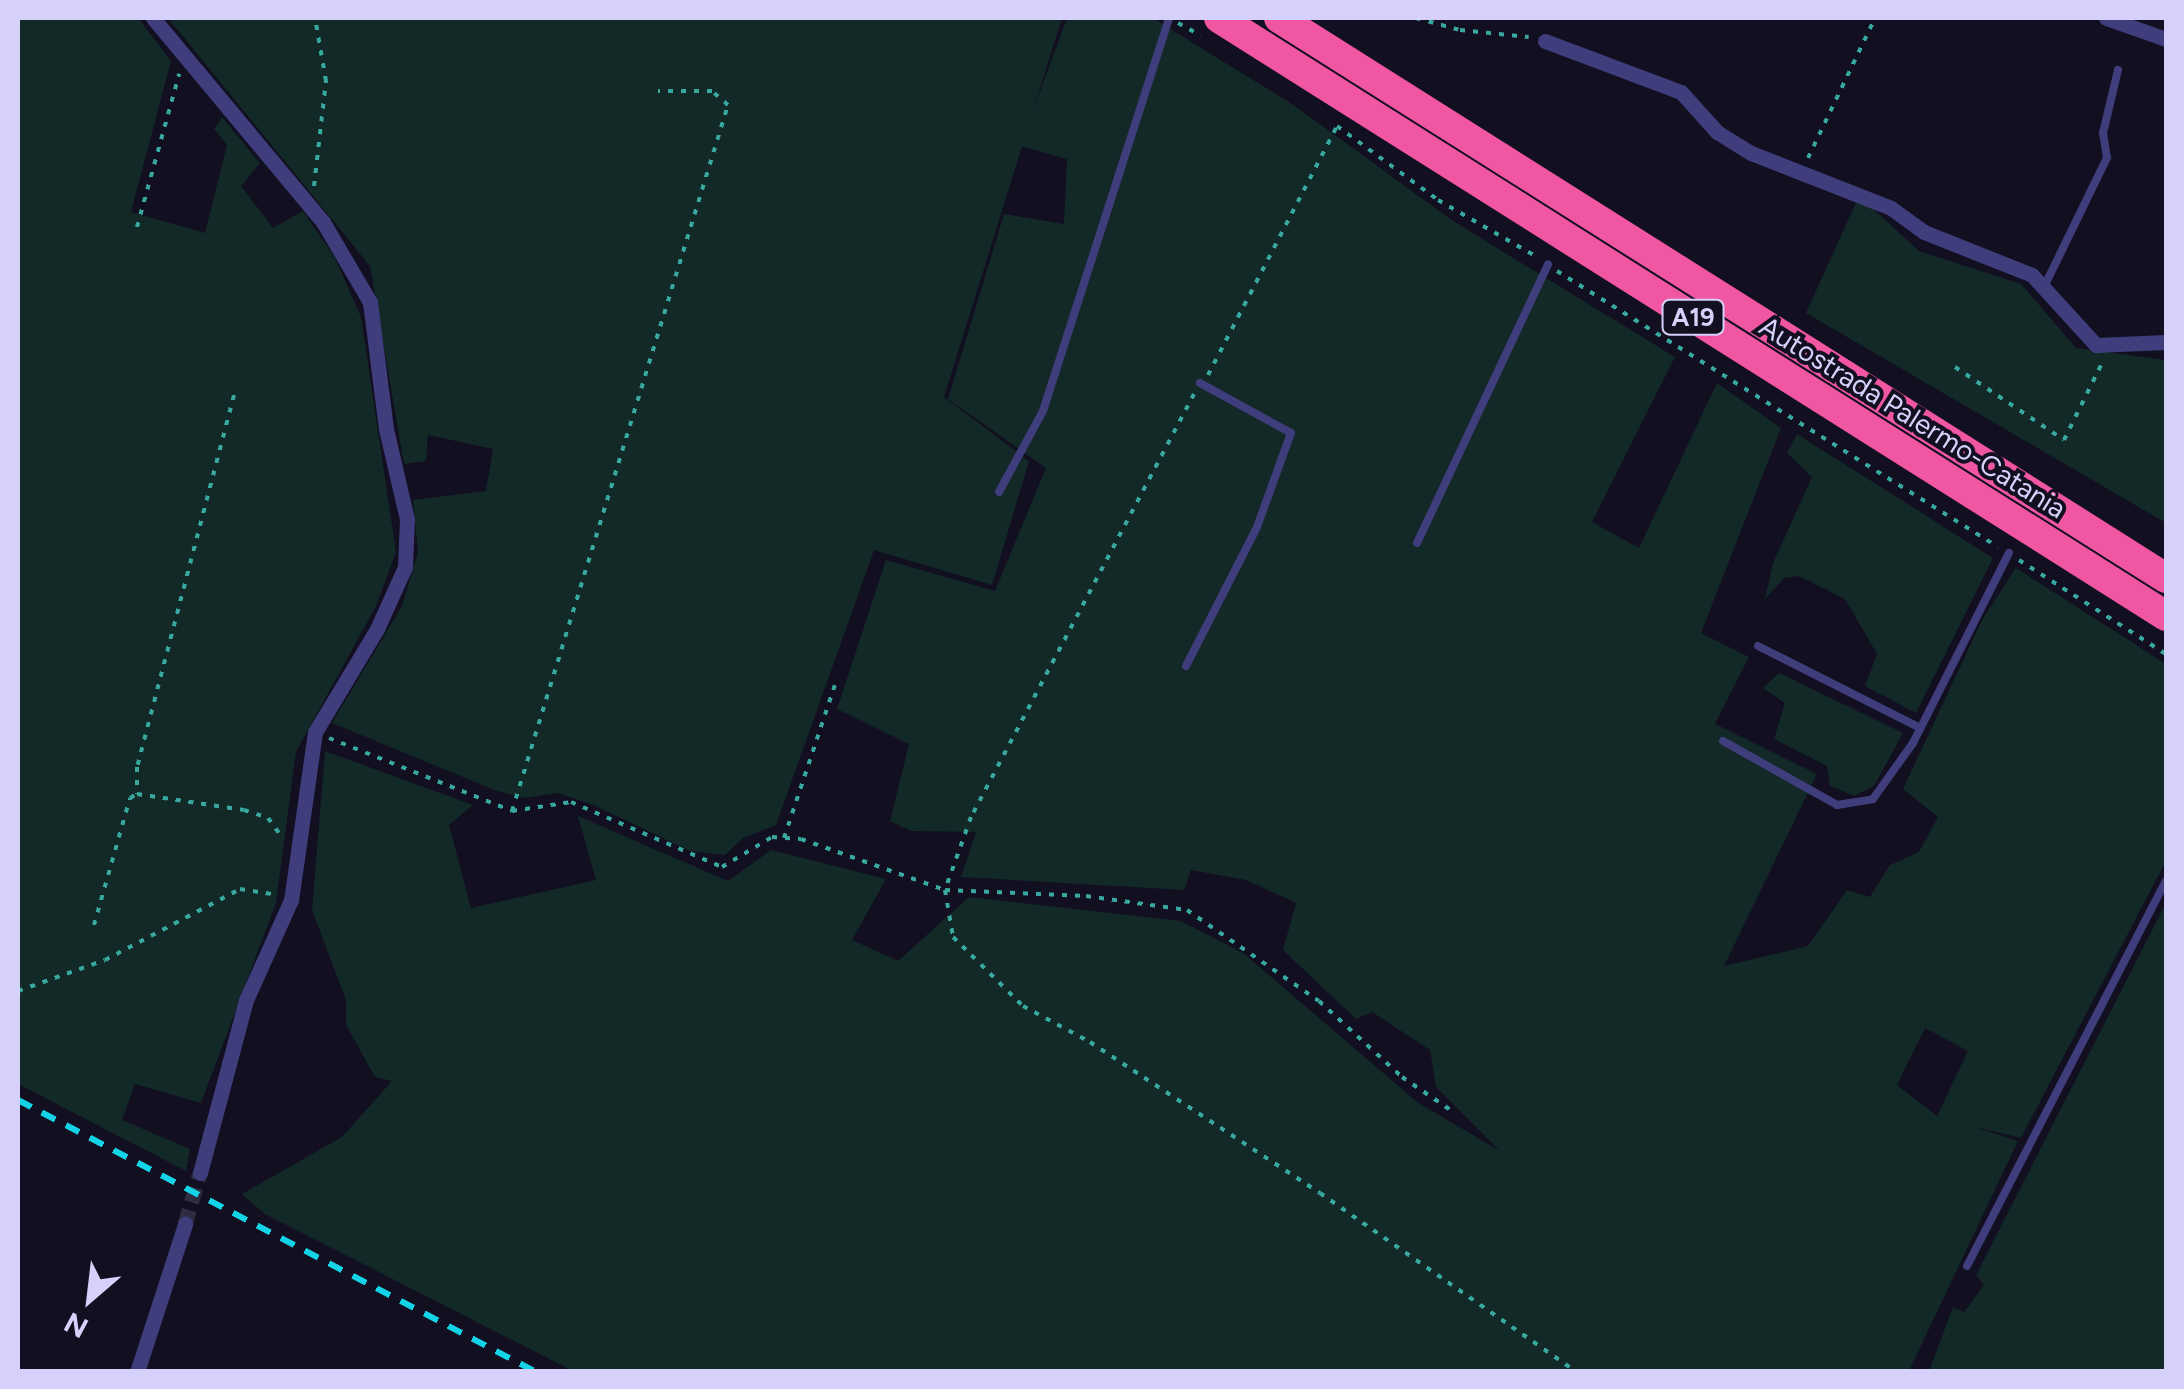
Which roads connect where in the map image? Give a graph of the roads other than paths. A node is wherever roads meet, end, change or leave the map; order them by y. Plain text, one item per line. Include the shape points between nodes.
1 (152, 18) edge
2 (1169, 18) edge
3 (1279, 18) edge
4 (2106, 18) edge
5 (1214, 29) edge
6 (2166, 39) edge
7 (1545, 41) road end
8 (2118, 70) dead end
9 (1548, 264) road end
10 (2044, 287) junction
11 (2166, 342) edge
12 (1200, 383) road end
13 (1000, 492) dead end
14 (1417, 543) dead end
15 (2009, 553) road end
16 (2166, 578) edge
17 (2166, 616) edge
18 (1758, 646) dead end
19 (1186, 666) dead end
20 (1920, 728) junction
21 (1723, 741) dead end
22 (2166, 882) edge
23 (200, 1173) tunnel mouth
24 (185, 1224) tunnel mouth
25 (1967, 1266) dead end
26 (136, 1372) edge

1 - 23 street via 310,206 370,302 386,430 407,518 405,567 378,629 315,732 290,900 246,1000
2 - 13 lane via 1043,412
3 - 16 highway, Autostrada Palermo-Catania / A19
4 - 6 street
5 - 17 highway, Autostrada Palermo-Catania / A19
7 - 10 street via 1681,92 1718,132 1750,153 1891,208 1924,232 2032,275
8 - 10 lane via 2103,133 2107,158
9 - 14 lane
10 - 11 street via 2084,339
12 - 19 lane via 1291,432 1257,528
15 - 20 lane
18 - 20 lane
20 - 21 lane via 1890,783 1873,799 1837,805
22 - 25 lane
24 - 26 street

